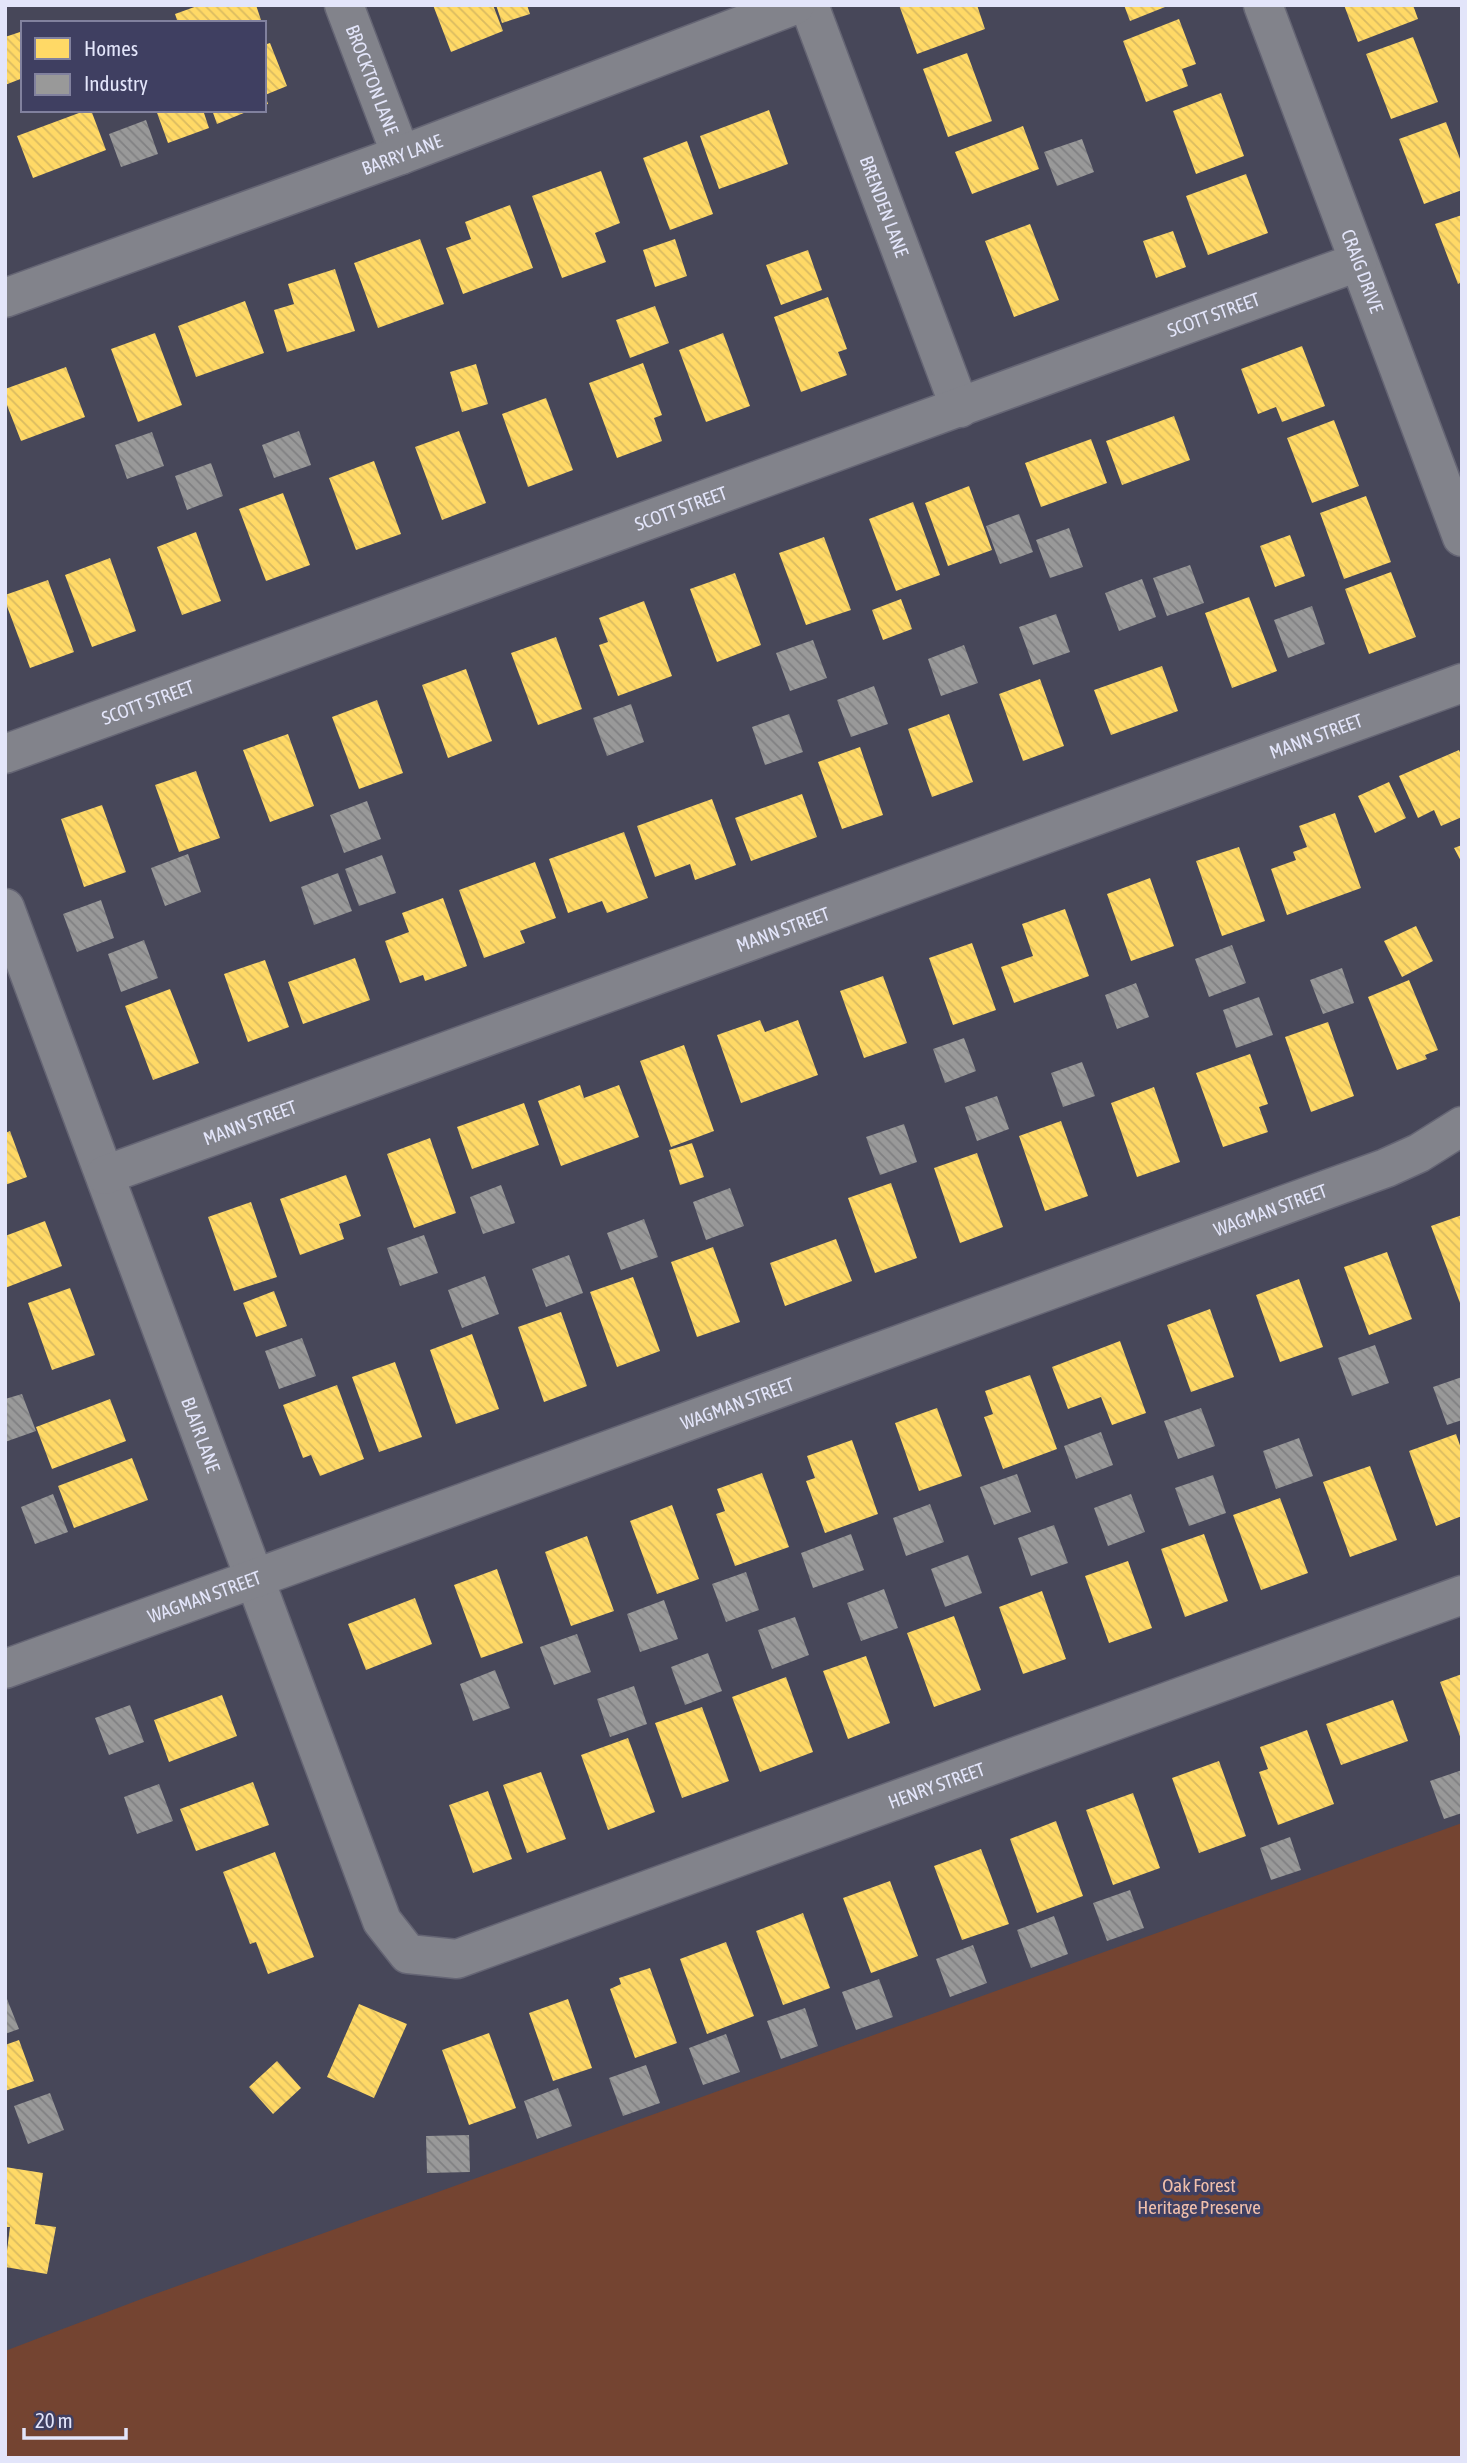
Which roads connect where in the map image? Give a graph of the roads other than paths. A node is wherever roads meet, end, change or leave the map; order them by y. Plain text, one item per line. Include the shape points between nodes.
1 (344, 5) edge
2 (795, 5) edge
3 (809, 5) edge
4 (1263, 5) edge
5 (401, 155) junction
6 (1358, 262) junction
7 (5, 298) edge
8 (960, 408) junction
9 (1462, 537) edge
10 (1462, 683) edge
11 (5, 754) edge
12 (5, 908) edge
13 (1462, 1126) edge
14 (105, 1175) junction
15 (255, 1577) junction
16 (1462, 1595) edge
17 (5, 1669) edge
18 (408, 1954) joint

1 - 5 street, BROCKTON LANE
2 - 5 street, BARRY LANE
3 - 8 street, BRENDEN LANE
4 - 6 street, CRAIG DRIVE
5 - 7 street, BARRY LANE
6 - 8 street, SCOTT STREET
6 - 9 street, CRAIG DRIVE
8 - 11 street, SCOTT STREET
10 - 14 street, MANN STREET
12 - 14 street, BLAIR LANE
13 - 15 street, WAGMAN STREET via 1386,1168
14 - 15 street, BLAIR LANE
15 - 17 street, WAGMAN STREET
15 - 18 street, BLAIR LANE via 383,1920
16 - 18 street, HENRY STREET via 457,1959

